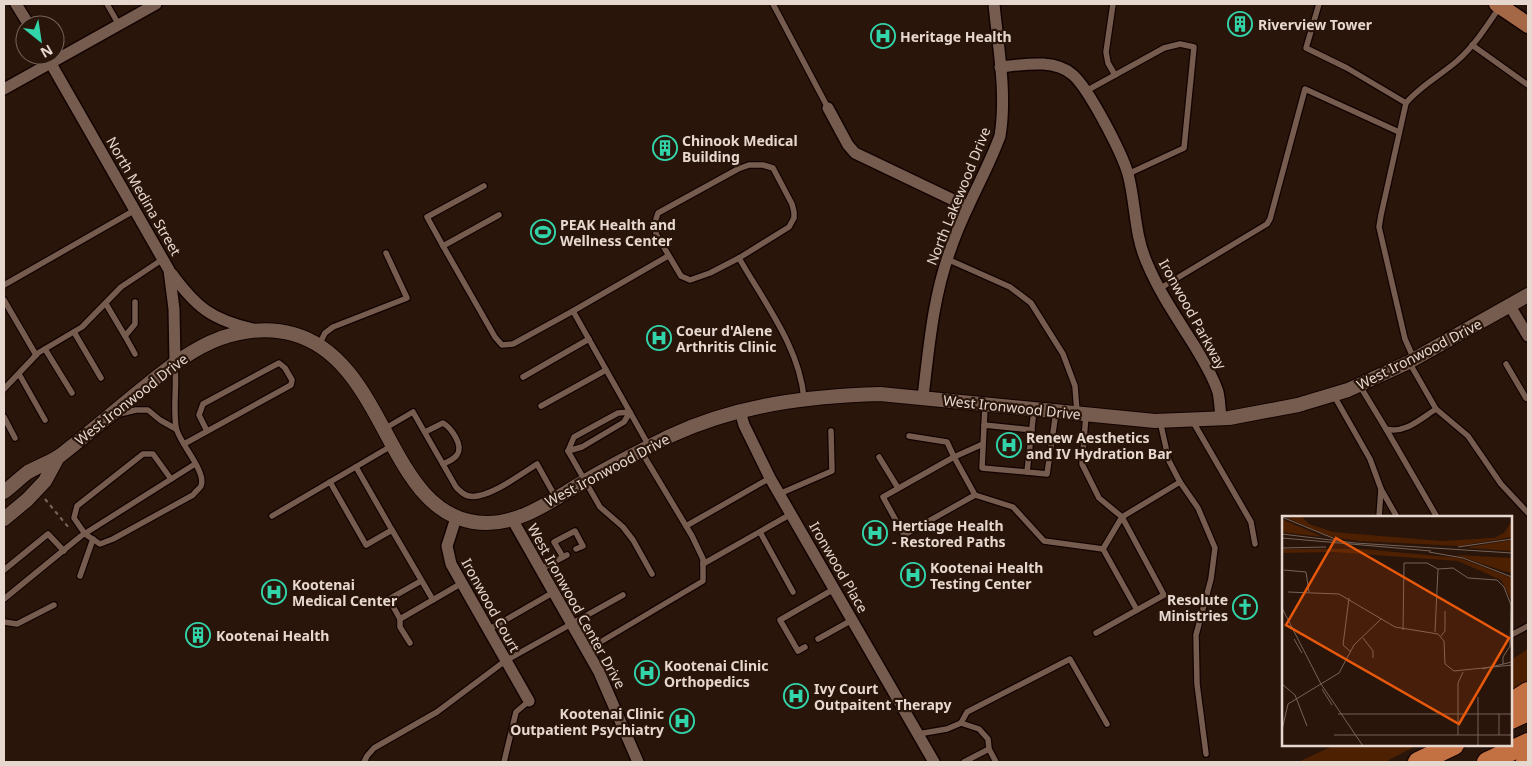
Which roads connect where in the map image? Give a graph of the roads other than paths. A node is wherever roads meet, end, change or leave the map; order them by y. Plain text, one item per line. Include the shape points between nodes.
1 (16, 4) edge
2 (107, 4) edge
3 (156, 4) edge
4 (773, 4) edge
5 (994, 4) edge
6 (1113, 4) edge
7 (1319, 4) edge
8 (1499, 4) edge
9 (23, 15) edge
10 (119, 25) junction
11 (1528, 25) edge
12 (1472, 45) junction
13 (65, 51) edge
14 (40, 65) edge
15 (52, 65) edge
16 (1000, 67) junction
17 (1115, 76) junction
18 (1528, 85) edge
19 (4, 89) edge
20 (1086, 91) junction
21 (1406, 104) junction
22 (828, 108) joint
23 (1399, 132) junction
24 (1128, 174) junction
25 (484, 186) dead end
26 (968, 207) junction
27 (135, 210) junction
28 (499, 214) dead end
29 (443, 246) junction
30 (386, 253) dead end
31 (668, 256) junction
32 (739, 258) junction
33 (163, 259) junction
34 (947, 259) junction
35 (169, 270) junction
36 (4, 285) edge
37 (1159, 289) junction
38 (1528, 295) edge
39 (4, 300) edge
40 (135, 302) dead end
41 (106, 304) junction
42 (1510, 306) junction
43 (573, 311) junction
44 (256, 330) junction
45 (74, 332) junction
46 (125, 336) junction
47 (1528, 336) edge
48 (589, 339) junction
49 (319, 345) junction
50 (45, 349) junction
51 (135, 354) dead end
52 (36, 355) junction
53 (1412, 360) junction
54 (175, 363) junction
55 (1506, 364) dead end
56 (606, 370) junction
57 (19, 374) junction
58 (523, 377) dead end
59 (101, 378) dead end
60 (1360, 385) junction
61 (4, 389) edge
62 (72, 393) dead end
63 (1334, 394) junction
64 (923, 397) junction
65 (804, 399) junction
66 (1528, 399) edge
67 (986, 404) junction
68 (541, 406) dead end
69 (1436, 409) junction
70 (1034, 410) junction
71 (630, 412) junction
72 (740, 412) junction
73 (1056, 412) junction
74 (1082, 415) junction
75 (109, 416) junction
76 (4, 417) edge
77 (1221, 419) junction
78 (45, 420) dead end
79 (1192, 420) junction
80 (1160, 421) junction
81 (984, 425) junction
82 (176, 429) junction
83 (384, 429) junction
84 (1386, 429) junction
85 (832, 430) dead end
86 (1032, 430) junction
87 (207, 431) junction
88 (425, 432) junction
89 (909, 436) dead end
90 (15, 438) dead end
91 (184, 444) junction
92 (983, 444) junction
93 (393, 445) junction
94 (645, 448) junction
95 (568, 450) junction
96 (954, 456) junction
97 (58, 457) junction
98 (879, 457) dead end
99 (195, 464) junction
100 (443, 464) junction
101 (356, 467) junction
102 (1027, 472) junction
103 (770, 478) junction
104 (171, 479) junction
105 (585, 481) junction
106 (330, 482) junction
107 (1180, 482) junction
108 (898, 488) junction
109 (1381, 489) junction
110 (4, 492) edge
111 (779, 494) junction
112 (975, 495) junction
113 (556, 498) junction
114 (1528, 513) edge
115 (790, 514) junction
116 (272, 516) dead end
117 (1379, 516) edge
118 (1396, 516) edge
119 (1436, 516) edge
120 (456, 518) junction
121 (1122, 518) junction
122 (4, 519) edge
123 (512, 519) junction
124 (686, 526) junction
125 (392, 530) junction
126 (760, 532) junction
127 (85, 534) junction
128 (93, 539) junction
129 (1255, 544) dead end
130 (576, 549) dead end
131 (1103, 550) junction
132 (64, 551) junction
133 (703, 564) junction
134 (541, 569) junction
135 (4, 570) edge
136 (652, 574) dead end
137 (80, 576) dead end
138 (421, 581) junction
139 (462, 583) junction
140 (834, 589) junction
141 (554, 592) junction
142 (793, 592) dead end
143 (623, 595) dead end
144 (4, 599) edge
145 (433, 600) junction
146 (54, 605) dead end
147 (1137, 610) junction
148 (400, 619) junction
149 (852, 620) junction
150 (4, 622) edge
151 (572, 624) junction
152 (1528, 626) edge
153 (488, 630) junction
154 (1096, 633) dead end
155 (1512, 634) edge
156 (818, 639) dead end
157 (410, 643) dead end
158 (805, 647) dead end
159 (587, 650) junction
160 (505, 661) junction
161 (1528, 692) edge
162 (529, 701) joint
163 (1512, 702) edge
164 (1528, 711) edge
165 (1512, 719) edge
166 (961, 723) junction
167 (1107, 724) dead end
168 (918, 734) junction
169 (1528, 743) edge
170 (1437, 746) edge
171 (1452, 746) edge
172 (989, 749) junction
173 (1206, 754) dead end
174 (364, 762) edge
175 (504, 762) edge
176 (638, 762) edge
177 (934, 762) edge
178 (964, 762) edge
179 (996, 762) edge
180 (1409, 762) edge
181 (1418, 762) edge
182 (1488, 762) edge

1 - 9 street
2 - 10 lane
3 - 10 street
4 - 22 lane
5 - 16 street, North Lakewood Drive
6 - 17 lane via 1106,52
7 - 21 lane via 1306,48 1347,68
8 - 11 main road
8 - 12 lane
10 - 13 street
12 - 18 lane
12 - 21 lane
14 - 19 street
15 - 27 street, North Medina Street
16 - 20 street, Ironwood Parkway via 1052,66 1071,73
16 - 26 street, North Lakewood Drive via 1003,100 1000,136
17 - 20 lane
17 - 24 lane via 1164,48 1180,44 1194,47 1184,148
20 - 24 street, Ironwood Parkway
21 - 23 lane
22 - 26 street via 855,153
23 - 37 lane via 1305,88 1270,219
23 - 53 lane via 1380,227
24 - 37 street, Ironwood Parkway via 1140,244
25 - 29 lane via 427,217
26 - 34 street, North Lakewood Drive
27 - 33 street, North Medina Street
27 - 36 lane
28 - 29 lane
29 - 43 lane via 502,345 513,344
30 - 49 lane via 407,298 333,326
31 - 32 lane via 681,276 690,280
31 - 32 lane via 656,234 658,213 738,169 749,165 773,168 792,204 794,218 789,227
31 - 43 lane
32 - 65 lane via 791,347
33 - 35 street, North Medina Street
33 - 41 lane via 121,287
34 - 64 street, North Lakewood Drive via 930,336
34 - 74 lane via 1010,287 1031,303 1063,354
35 - 44 street via 194,301 211,314 226,322
35 - 54 street, North Medina Street
37 - 77 street, Ironwood Parkway via 1208,369 1218,394
38 - 42 street, West Ironwood Drive
39 - 52 lane
40 - 46 lane via 135,324
41 - 45 lane
41 - 46 lane
42 - 47 street
42 - 53 street, West Ironwood Drive
43 - 48 lane
44 - 49 street, West Ironwood Drive via 286,332
44 - 54 street, West Ironwood Drive via 220,338
45 - 50 lane
45 - 59 lane
46 - 51 lane
48 - 56 lane
48 - 58 lane
49 - 83 street, West Ironwood Drive via 350,372
50 - 52 lane
50 - 62 lane
52 - 57 lane
53 - 60 street, West Ironwood Drive
53 - 69 lane
54 - 75 street, West Ironwood Drive
54 - 82 lane
55 - 66 lane
56 - 68 lane
56 - 71 lane
57 - 61 lane
57 - 78 lane
60 - 63 street, West Ironwood Drive
60 - 84 lane
63 - 77 street, West Ironwood Drive via 1298,405
63 - 109 lane via 1370,459
64 - 65 street, West Ironwood Drive via 862,394
64 - 67 street, West Ironwood Drive
65 - 72 street, West Ironwood Drive
67 - 70 street, West Ironwood Drive
67 - 81 lane
69 - 84 lane via 1403,430
69 - 114 lane via 1468,436 1498,479
70 - 73 street, West Ironwood Drive
70 - 86 lane
71 - 94 lane
71 - 95 lane via 624,422 582,447
71 - 95 lane via 618,413 574,437
72 - 94 street, West Ironwood Drive via 674,434
72 - 103 street, Ironwood Place
73 - 74 street, West Ironwood Drive
73 - 102 lane via 1047,474
74 - 80 street, West Ironwood Drive
74 - 121 lane via 1082,464 1099,498
75 - 82 lane via 148,410
75 - 97 street, West Ironwood Drive
76 - 90 lane
77 - 79 street, West Ironwood Drive
79 - 80 street, West Ironwood Drive
79 - 129 lane via 1251,522
80 - 107 lane via 1169,461
81 - 86 lane
81 - 92 lane
82 - 91 lane
83 - 88 lane via 414,412
83 - 93 street, West Ironwood Drive
84 - 119 lane
85 - 111 lane via 832,471
86 - 102 lane
87 - 87 lane via 291,386 292,380 286,368 279,363 202,404 199,415
87 - 91 lane
88 - 100 lane
88 - 100 lane via 443,424 460,446 458,455
89 - 96 lane via 947,442
91 - 99 lane
92 - 96 lane
92 - 102 lane via 982,468
93 - 101 lane
93 - 120 street, West Ironwood Drive via 415,484 447,514
94 - 105 street, West Ironwood Drive
94 - 124 lane
95 - 105 lane
96 - 108 lane
96 - 112 lane
97 - 110 street, West Ironwood Drive via 29,472
97 - 122 street, West Ironwood Drive via 45,481
98 - 108 lane
99 - 104 lane
99 - 128 lane via 201,486 193,495 113,539 100,544
100 - 113 lane via 463,494 479,496 537,464
101 - 106 lane
101 - 125 lane
103 - 111 street, Ironwood Place
103 - 124 lane
104 - 127 lane
104 - 127 lane via 153,454 143,454 77,506 74,518
105 - 113 street, West Ironwood Drive
105 - 136 lane via 600,508 624,527
106 - 116 lane
106 - 125 lane via 366,545
107 - 121 lane
107 - 173 lane via 1198,508 1215,548 1211,579 1196,635 1196,684
108 - 112 lane via 883,497 904,535
109 - 117 lane
109 - 118 lane
111 - 115 street, Ironwood Place
112 - 131 lane via 1013,507 1044,541
113 - 123 street, West Ironwood Drive
115 - 126 lane
115 - 140 street, Ironwood Place
120 - 123 street, West Ironwood Drive via 475,523
120 - 139 street, Ironwood Court via 447,546 451,564
121 - 131 lane
121 - 147 lane via 1164,595
123 - 134 street, West Ironwood Center Drive
124 - 133 lane
125 - 138 lane
126 - 133 lane
126 - 142 lane
127 - 128 lane
127 - 132 lane
128 - 137 lane
130 - 134 lane via 583,546 575,530 554,542 565,556
131 - 147 lane
132 - 135 lane via 48,534
132 - 144 lane
133 - 159 lane via 704,581
134 - 141 street, West Ironwood Center Drive
138 - 145 lane
138 - 148 lane via 389,599
139 - 145 lane
139 - 153 street, Ironwood Court
140 - 149 street, Ironwood Place
140 - 158 lane via 780,620 798,650
141 - 151 street, West Ironwood Center Drive
141 - 153 lane
143 - 151 lane
145 - 148 lane
146 - 150 lane via 17,624
147 - 154 lane
148 - 157 lane via 400,627
149 - 156 lane
149 - 168 street, Ironwood Place
151 - 159 street, West Ironwood Center Drive
151 - 160 lane
152 - 155 lane
153 - 160 street, Ironwood Court
159 - 176 street, West Ironwood Center Drive
160 - 162 street, Ironwood Court
160 - 174 lane via 437,712 374,748
161 - 163 highway
162 - 175 lane via 516,712
164 - 165 highway
166 - 167 lane via 967,712 1070,658
166 - 168 lane
166 - 172 lane via 979,729 988,739
168 - 177 street, Ironwood Place
169 - 182 highway
170 - 180 highway
171 - 181 highway
172 - 178 lane
172 - 179 lane

